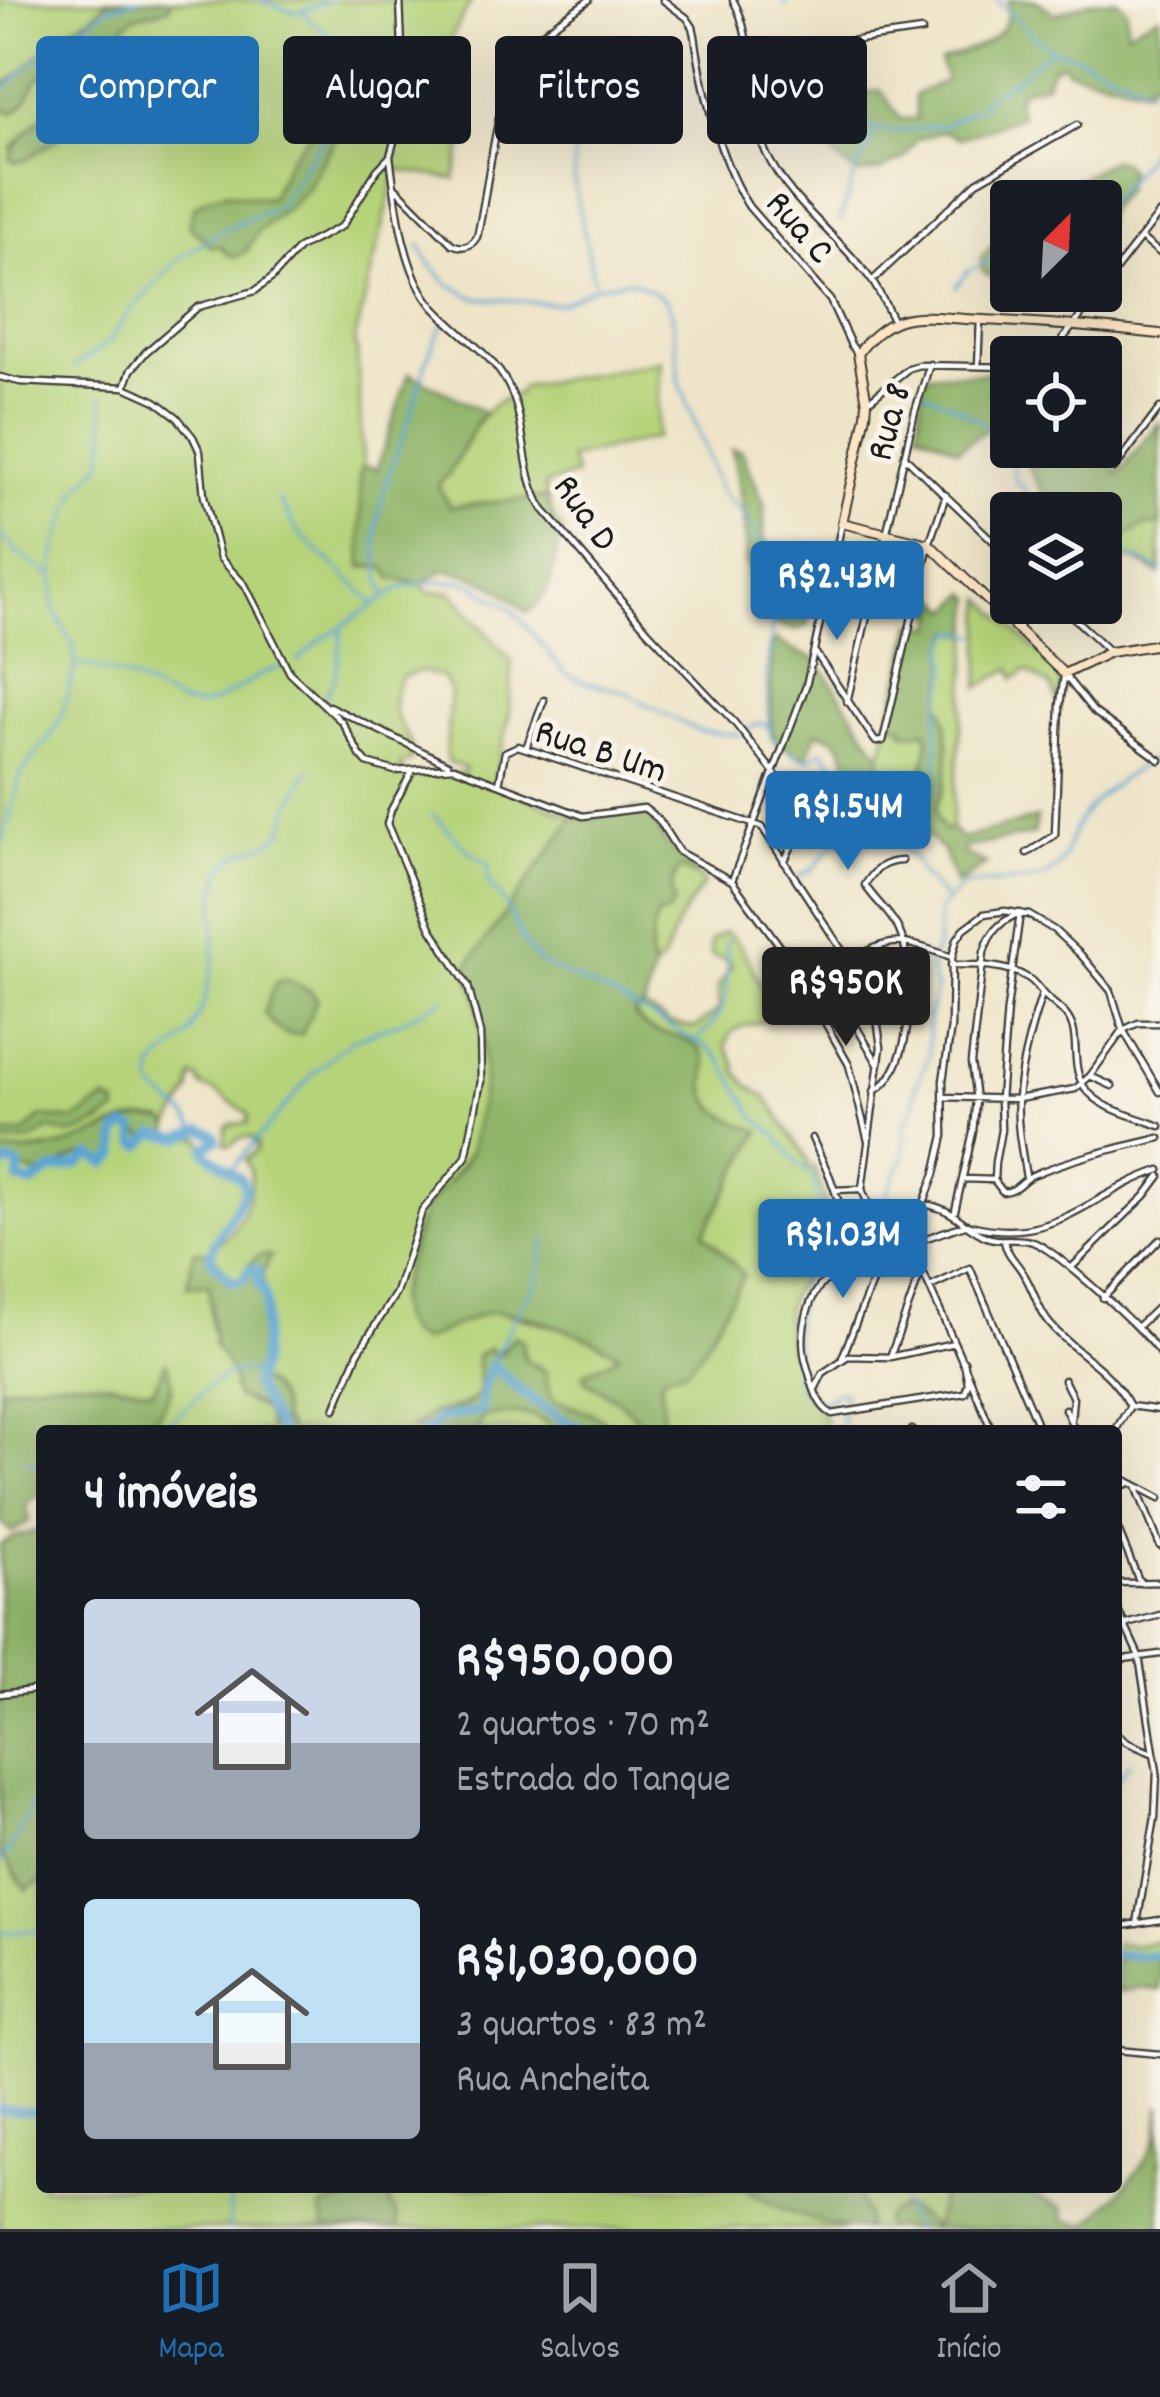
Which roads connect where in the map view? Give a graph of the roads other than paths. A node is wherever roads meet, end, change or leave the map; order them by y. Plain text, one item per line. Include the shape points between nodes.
1 (400, 0) edge
2 (590, 0) edge
3 (663, 0) edge
4 (733, 0) edge
5 (922, 31) dead end
6 (743, 36) edge
7 (867, 39) edge
8 (1077, 124) dead end
9 (764, 144) edge
10 (390, 156) junction
11 (394, 185) junction
12 (1160, 213) edge
13 (1141, 238) junction
14 (1160, 253) edge
15 (1122, 262) edge
16 (872, 281) junction
17 (1083, 312) edge
18 (980, 320) junction
19 (894, 322) junction
20 (1074, 324) junction
21 (1160, 334) edge
22 (1065, 336) edge
23 (858, 354) junction
24 (930, 364) junction
25 (977, 366) junction
26 (990, 366) edge
27 (0, 377) edge
28 (125, 387) junction
29 (866, 402) junction
30 (1160, 408) edge
31 (904, 456) junction
32 (1114, 469) dead end
33 (946, 495) junction
34 (842, 524) junction
35 (886, 534) junction
36 (990, 538) edge
37 (929, 544) junction
38 (1020, 624) edge
39 (1080, 624) edge
40 (1018, 630) junction
41 (1160, 644) edge
42 (815, 652) junction
43 (1110, 652) junction
44 (1064, 674) junction
45 (544, 700) dead end
46 (848, 703) junction
47 (324, 704) junction
48 (526, 748) junction
49 (1160, 760) edge
50 (454, 767) junction
51 (413, 770) junction
52 (773, 771) junction
53 (499, 786) junction
54 (753, 824) junction
55 (1028, 853) dead end
56 (902, 861) dead end
57 (784, 862) junction
58 (732, 880) junction
59 (1020, 913) junction
60 (904, 943) junction
61 (849, 961) junction
62 (952, 961) junction
63 (982, 966) junction
64 (1011, 971) junction
65 (826, 976) junction
66 (805, 989) junction
67 (1042, 994) junction
68 (1160, 1023) edge
69 (1123, 1030) junction
70 (878, 1064) junction
71 (1090, 1076) junction
72 (1082, 1085) junction
73 (1112, 1086) dead end
74 (874, 1090) junction
75 (1160, 1092) edge
76 (943, 1097) junction
77 (976, 1099) junction
78 (1000, 1099) junction
79 (1018, 1099) junction
80 (1160, 1126) edge
81 (812, 1138) dead end
82 (1160, 1138) edge
83 (868, 1141) junction
84 (1160, 1173) edge
85 (1026, 1177) junction
86 (964, 1179) junction
87 (994, 1180) junction
88 (862, 1189) junction
89 (835, 1190) junction
90 (922, 1208) junction
91 (954, 1213) junction
92 (899, 1217) junction
93 (846, 1223) dead end
94 (968, 1224) junction
95 (1160, 1239) edge
96 (1004, 1241) junction
97 (911, 1245) junction
98 (882, 1257) junction
99 (1070, 1268) junction
100 (921, 1271) junction
101 (930, 1287) junction
102 (1103, 1298) junction
103 (1160, 1305) edge
104 (1136, 1328) junction
105 (956, 1343) junction
106 (1160, 1354) edge
107 (890, 1357) junction
108 (842, 1359) junction
109 (964, 1361) junction
110 (1064, 1380) dead end
111 (815, 1388) junction
112 (1130, 1406) junction
113 (335, 1408) dead end
114 (1065, 1409) dead end
115 (1160, 1410) edge
116 (1071, 1419) junction
117 (990, 1425) edge
118 (1037, 1425) edge
119 (1073, 1425) edge
120 (1119, 1425) edge
121 (1122, 1478) edge
122 (1133, 1484) junction
123 (1122, 1487) edge
124 (1160, 1498) edge
125 (1122, 1540) edge
126 (1160, 1546) edge
127 (1160, 1582) edge
128 (1122, 1583) edge
129 (1140, 1583) junction
130 (1160, 1616) edge
131 (1122, 1617) edge
132 (1126, 1625) junction
133 (1122, 1626) edge
134 (1160, 1654) edge
135 (1139, 1656) junction
136 (1122, 1659) edge
137 (36, 1689) edge
138 (0, 1694) edge
139 (1122, 1738) edge
140 (1155, 1754) junction
141 (1160, 1920) edge
142 (1137, 1924) junction
143 (1122, 1926) edge
144 (1122, 2051) edge
145 (1160, 2054) edge

1 - 10 street
2 - 11 street via 516,64 472,244 452,244
3 - 23 street, Rua C via 693,27 724,160 739,191 830,300
4 - 6 street
5 - 7 street
8 - 16 street via 977,182
9 - 16 street via 794,196
10 - 11 street, Rua D
10 - 28 street via 339,229 299,248 255,291 199,307 146,352
11 - 52 street, Rua D via 422,290 511,391 543,508
12 - 13 street
13 - 14 street
13 - 15 street
16 - 19 street
17 - 20 street
18 - 19 street
18 - 20 street
18 - 25 street
19 - 23 street
20 - 21 street
20 - 22 street
23 - 29 street
24 - 25 street
24 - 29 street via 908,368
24 - 31 street, Rua 8
25 - 26 street
27 - 28 street
28 - 47 street via 164,406 193,436 220,558 245,585 290,673
29 - 34 street
30 - 32 street
31 - 33 street
31 - 35 street, Rua 8
33 - 36 street
33 - 37 street
34 - 35 street
34 - 42 street
35 - 37 street
35 - 46 street, Rua 8
37 - 40 street
37 - 46 street via 883,741
38 - 40 street
39 - 43 street
40 - 44 street
41 - 43 street
42 - 46 street
42 - 52 street
43 - 44 street
44 - 49 street via 1094,711
44 - 55 street via 1055,835
45 - 48 street
47 - 50 street
47 - 51 street via 367,763
48 - 53 street, Rua B Um via 506,752
48 - 54 street, Rua B Um
50 - 51 street
50 - 53 street
51 - 113 street via 387,824 431,928 469,986 482,1081 466,1157 422,1211 392,1302
52 - 54 street
52 - 57 street via 804,815
53 - 58 street via 583,816 644,808 679,852
54 - 57 street
54 - 58 street
56 - 60 street via 886,863 865,885
57 - 61 street
58 - 66 street
59 - 62 street via 978,917 960,935
59 - 63 street via 993,931
59 - 64 street
59 - 69 street via 1081,955 1111,991
60 - 61 street
60 - 62 street
60 - 74 street via 905,1036 890,1079
61 - 65 street
61 - 70 street via 874,997
62 - 63 street
62 - 76 street
63 - 64 street
63 - 77 street via 971,1063
64 - 67 street
64 - 78 street
65 - 66 street
65 - 70 street
66 - 83 street via 849,1066
67 - 72 street via 1070,1019
67 - 79 street
68 - 69 street
69 - 71 street
69 - 75 street
70 - 74 street
71 - 72 street
71 - 73 street
72 - 79 street
72 - 80 street via 1106,1106
74 - 83 street
76 - 77 street
76 - 90 street via 944,1136
77 - 78 street
77 - 86 street
78 - 79 street
78 - 87 street
79 - 85 street
81 - 89 street
82 - 85 street
83 - 88 street
84 - 94 street via 1033,1228
84 - 99 street
85 - 87 street via 1009,1192
86 - 87 street
86 - 91 street
88 - 89 street
88 - 92 street via 874,1212
89 - 93 street
90 - 91 street
90 - 92 street
91 - 94 street
92 - 97 street
94 - 96 street
94 - 97 street
95 - 102 street
96 - 99 street via 1033,1242
96 - 112 street via 1046,1320 1108,1373
97 - 98 street
97 - 100 street
98 - 108 street
98 - 111 street via 836,1274 816,1293 802,1346
99 - 102 street
100 - 101 street
100 - 107 street
101 - 105 street
101 - 118 street via 970,1268
102 - 104 street
103 - 104 street
104 - 106 street
105 - 107 street
105 - 109 street
107 - 108 street
108 - 111 street
109 - 111 street via 965,1393 832,1414
109 - 117 street
110 - 116 street
112 - 115 street
112 - 120 street
114 - 116 street
116 - 119 street
121 - 122 street
122 - 123 street
122 - 124 street
122 - 126 street
125 - 129 street
127 - 129 street
128 - 129 street
130 - 132 street
131 - 132 street
132 - 133 street
132 - 135 street
134 - 135 street
135 - 136 street
135 - 140 street
137 - 138 street
139 - 140 street
140 - 142 street via 1158,1793
141 - 142 street
142 - 143 street
144 - 145 street

